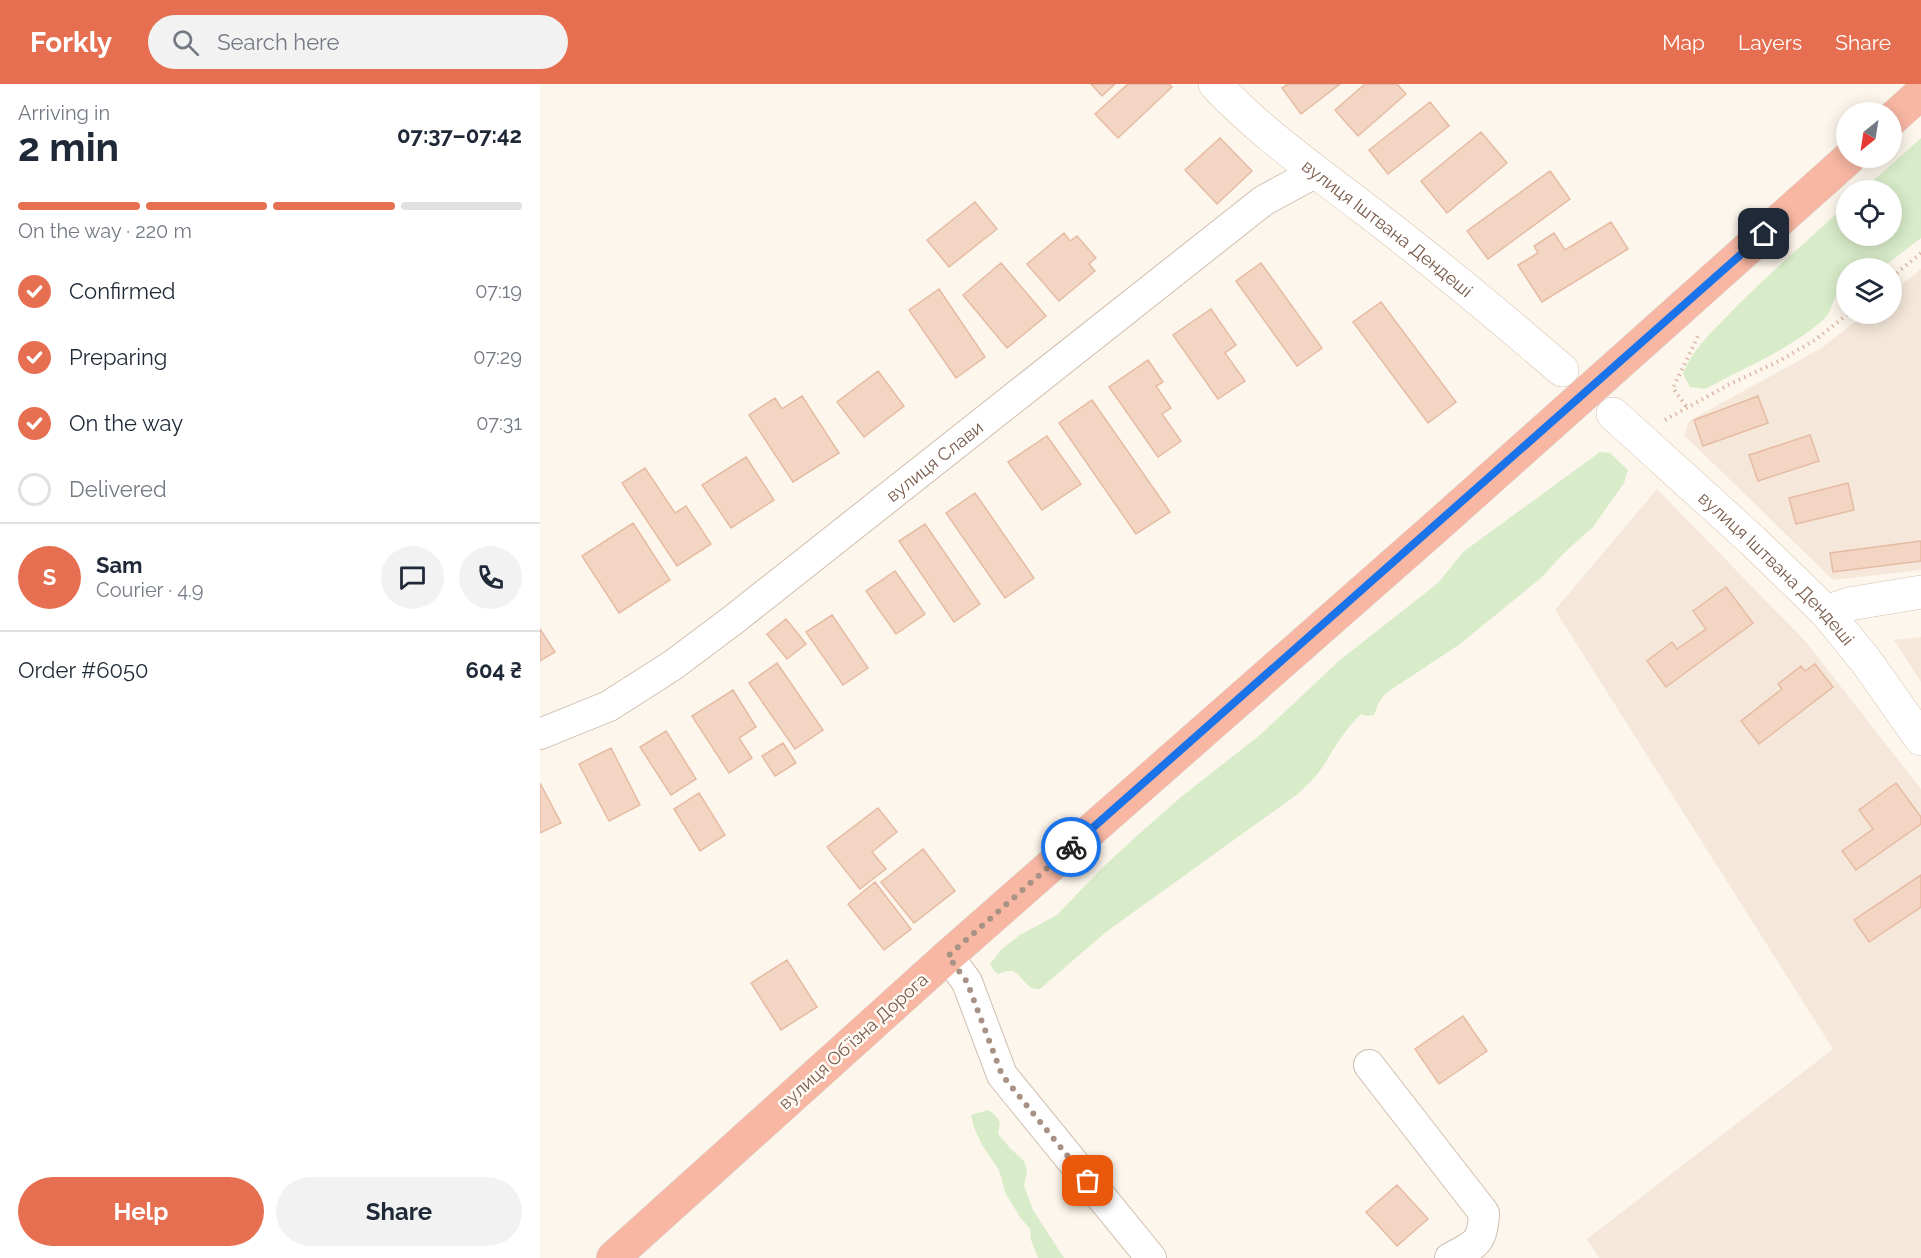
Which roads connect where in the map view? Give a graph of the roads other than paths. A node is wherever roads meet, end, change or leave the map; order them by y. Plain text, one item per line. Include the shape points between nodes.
1 (1215, 84) edge
2 (1921, 93) edge
3 (1902, 110) edge
4 (1839, 168) edge
5 (1317, 172) junction
6 (1562, 370) dead end
7 (1613, 414) dead end
8 (1921, 592) edge
9 (1826, 612) junction
10 (540, 734) edge
11 (1921, 739) edge
12 (948, 956) junction
13 (1369, 1065) dead end
14 (613, 1258) edge
15 (1151, 1258) edge
16 (1450, 1258) edge

1 - 5 street, вулиця Іштвана Дендеші via 1240,111
2 - 3 highway
4 - 12 highway, вулиця Обʼїзна Дорога, bridge via 1690,321 1437,525
5 - 6 street, вулиця Іштвана Дендеші
5 - 10 street, вулиця Слави via 1263,201 673,665 609,706
7 - 9 street, вулиця Іштвана Дендеші
8 - 9 street via 1849,603
9 - 11 street, вулиця Іштвана Дендеші
12 - 14 highway, вулиця Обʼїзна Дорога
12 - 15 street via 967,982 1002,1075
13 - 16 street via 1484,1213 1483,1231 1475,1245

